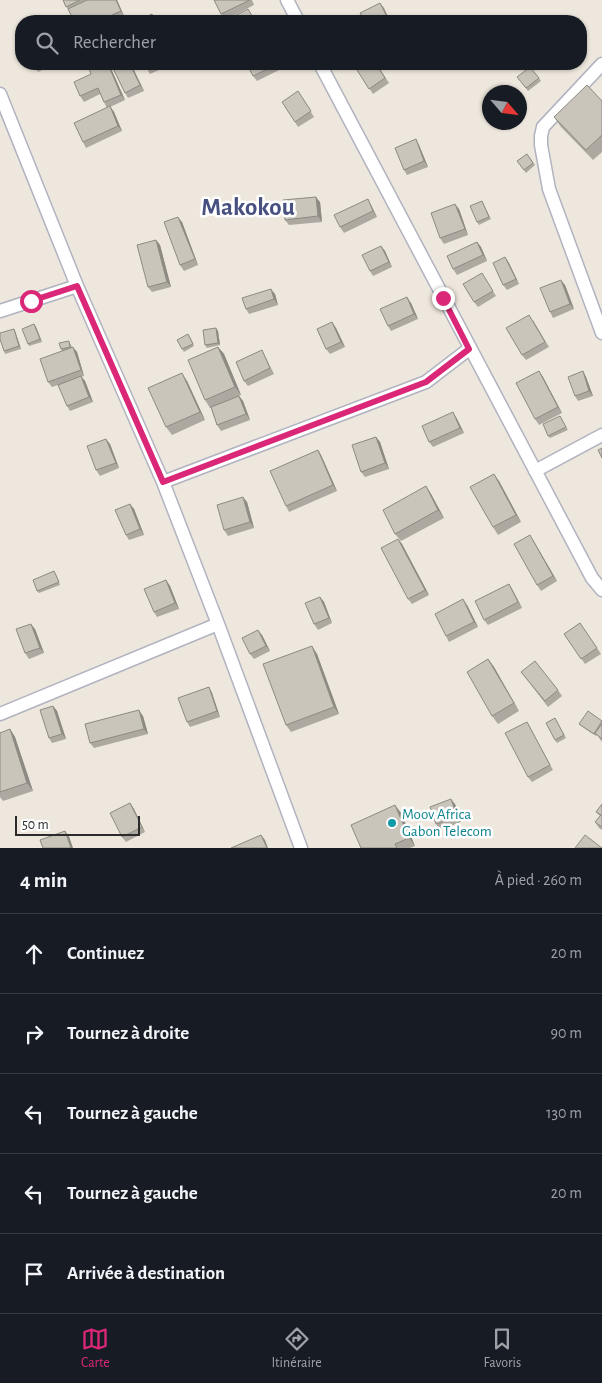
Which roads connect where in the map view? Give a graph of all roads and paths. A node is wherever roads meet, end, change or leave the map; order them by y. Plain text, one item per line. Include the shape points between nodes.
1 (287, 0) edge
2 (295, 15) edge
3 (602, 64) edge
4 (323, 70) edge
5 (0, 94) edge
6 (77, 286) junction
7 (0, 311) edge
8 (602, 333) edge
9 (469, 349) junction
10 (602, 435) edge
11 (535, 471) junction
12 (163, 482) junction
13 (597, 575) edge
14 (602, 590) edge
15 (218, 624) junction
16 (0, 714) edge
17 (301, 848) edge

1 - 2 street
3 - 8 street via 543,127 541,136 549,189
4 - 9 street
5 - 6 street
6 - 7 street
6 - 12 street
9 - 11 street
9 - 12 street via 426,382
10 - 11 street
11 - 13 street
12 - 15 street
13 - 14 street
15 - 16 street
15 - 17 street

